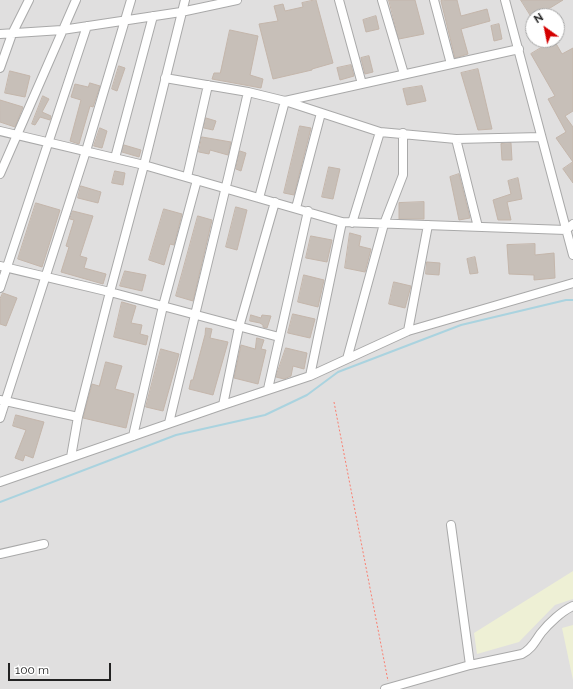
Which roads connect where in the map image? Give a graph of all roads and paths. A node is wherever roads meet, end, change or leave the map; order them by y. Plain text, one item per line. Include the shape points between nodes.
1 (29, 0) edge
2 (76, 0) edge
3 (131, 0) edge
4 (185, 0) edge
5 (236, 0) edge
6 (339, 0) edge
7 (382, 0) edge
8 (434, 0) edge
9 (505, 0) edge
10 (181, 12) junction
11 (153, 16) junction
12 (124, 20) junction
13 (87, 26) junction
14 (62, 30) junction
15 (0, 34) edge
16 (12, 34) junction
17 (519, 49) junction
18 (451, 64) junction
19 (0, 68) edge
20 (404, 74) junction
21 (165, 78) junction
22 (362, 84) junction
23 (208, 85) junction
24 (248, 92) junction
25 (285, 101) junction
26 (321, 113) junction
27 (0, 131) edge
28 (380, 132) junction
29 (403, 133) junction
30 (16, 135) junction
31 (541, 137) junction
32 (456, 139) junction
33 (48, 142) junction
34 (86, 151) junction
35 (114, 158) junction
36 (144, 165) junction
37 (0, 174) edge
38 (187, 177) junction
39 (197, 180) junction
40 (226, 189) junction
41 (259, 198) junction
42 (275, 202) junction
43 (296, 208) junction
44 (308, 211) junction
45 (342, 222) junction
46 (352, 223) junction
47 (384, 224) junction
48 (573, 224) edge
49 (428, 225) junction
50 (478, 227) junction
51 (566, 230) junction
52 (573, 255) edge
53 (4, 267) edge
54 (44, 277) junction
55 (573, 283) edge
56 (0, 288) edge
57 (110, 292) junction
58 (163, 306) junction
59 (194, 314) junction
60 (239, 326) junction
61 (408, 331) junction
62 (279, 337) junction
63 (347, 359) junction
64 (310, 376) junction
65 (268, 389) junction
66 (3, 400) edge
67 (334, 402) dead end
68 (223, 404) junction
69 (78, 417) junction
70 (0, 418) edge
71 (169, 423) junction
72 (133, 436) junction
73 (71, 458) junction
74 (0, 482) edge
75 (451, 525) dead end
76 (44, 544) dead end
77 (0, 554) edge
78 (573, 606) edge
79 (470, 665) junction
80 (387, 688) edge

1 - 16 street
2 - 14 street
3 - 12 street
4 - 10 street
5 - 10 street
6 - 22 street
7 - 20 street
8 - 18 street
9 - 17 street
10 - 11 street
10 - 21 street
11 - 12 street
11 - 35 street
12 - 13 street
12 - 34 street
13 - 14 street
13 - 33 street
14 - 16 street
14 - 30 street
15 - 16 street
16 - 19 street
17 - 18 street
17 - 31 street
18 - 20 street
20 - 22 street
21 - 23 street
21 - 36 street
22 - 25 street
23 - 24 street
23 - 38 street
24 - 25 street
24 - 40 street
25 - 26 street
25 - 41 street
26 - 28 street
26 - 43 street
27 - 30 street
28 - 29 street
28 - 46 street
29 - 32 street
29 - 47 street via 403,175
30 - 33 street
30 - 37 street
31 - 32 street
31 - 51 street
32 - 50 street
33 - 34 street
33 - 53 street
34 - 35 street
34 - 54 street
35 - 36 street
36 - 38 street
36 - 57 street
38 - 39 street
39 - 40 street
39 - 58 street
40 - 41 street
40 - 59 street
41 - 42 street
42 - 43 street
42 - 60 street
43 - 44 street
44 - 45 street
44 - 62 street
45 - 46 street
45 - 64 street
46 - 47 street
47 - 49 street
47 - 63 street
48 - 51 street
49 - 50 street
49 - 61 street
50 - 51 street
51 - 52 street
53 - 54 street
53 - 56 street
54 - 57 street
54 - 66 street
55 - 61 street
57 - 58 street
57 - 69 street
58 - 59 street
58 - 72 street
59 - 60 street
59 - 71 street
60 - 62 street
60 - 68 street
61 - 63 street
62 - 65 street
63 - 64 street
64 - 65 street
65 - 68 street
66 - 69 street
66 - 70 street
67 - 80 path
68 - 71 street
69 - 73 street
71 - 72 street
72 - 73 street
73 - 74 street
75 - 79 street
76 - 77 street
78 - 79 street via 542,632 530,650
79 - 80 street

